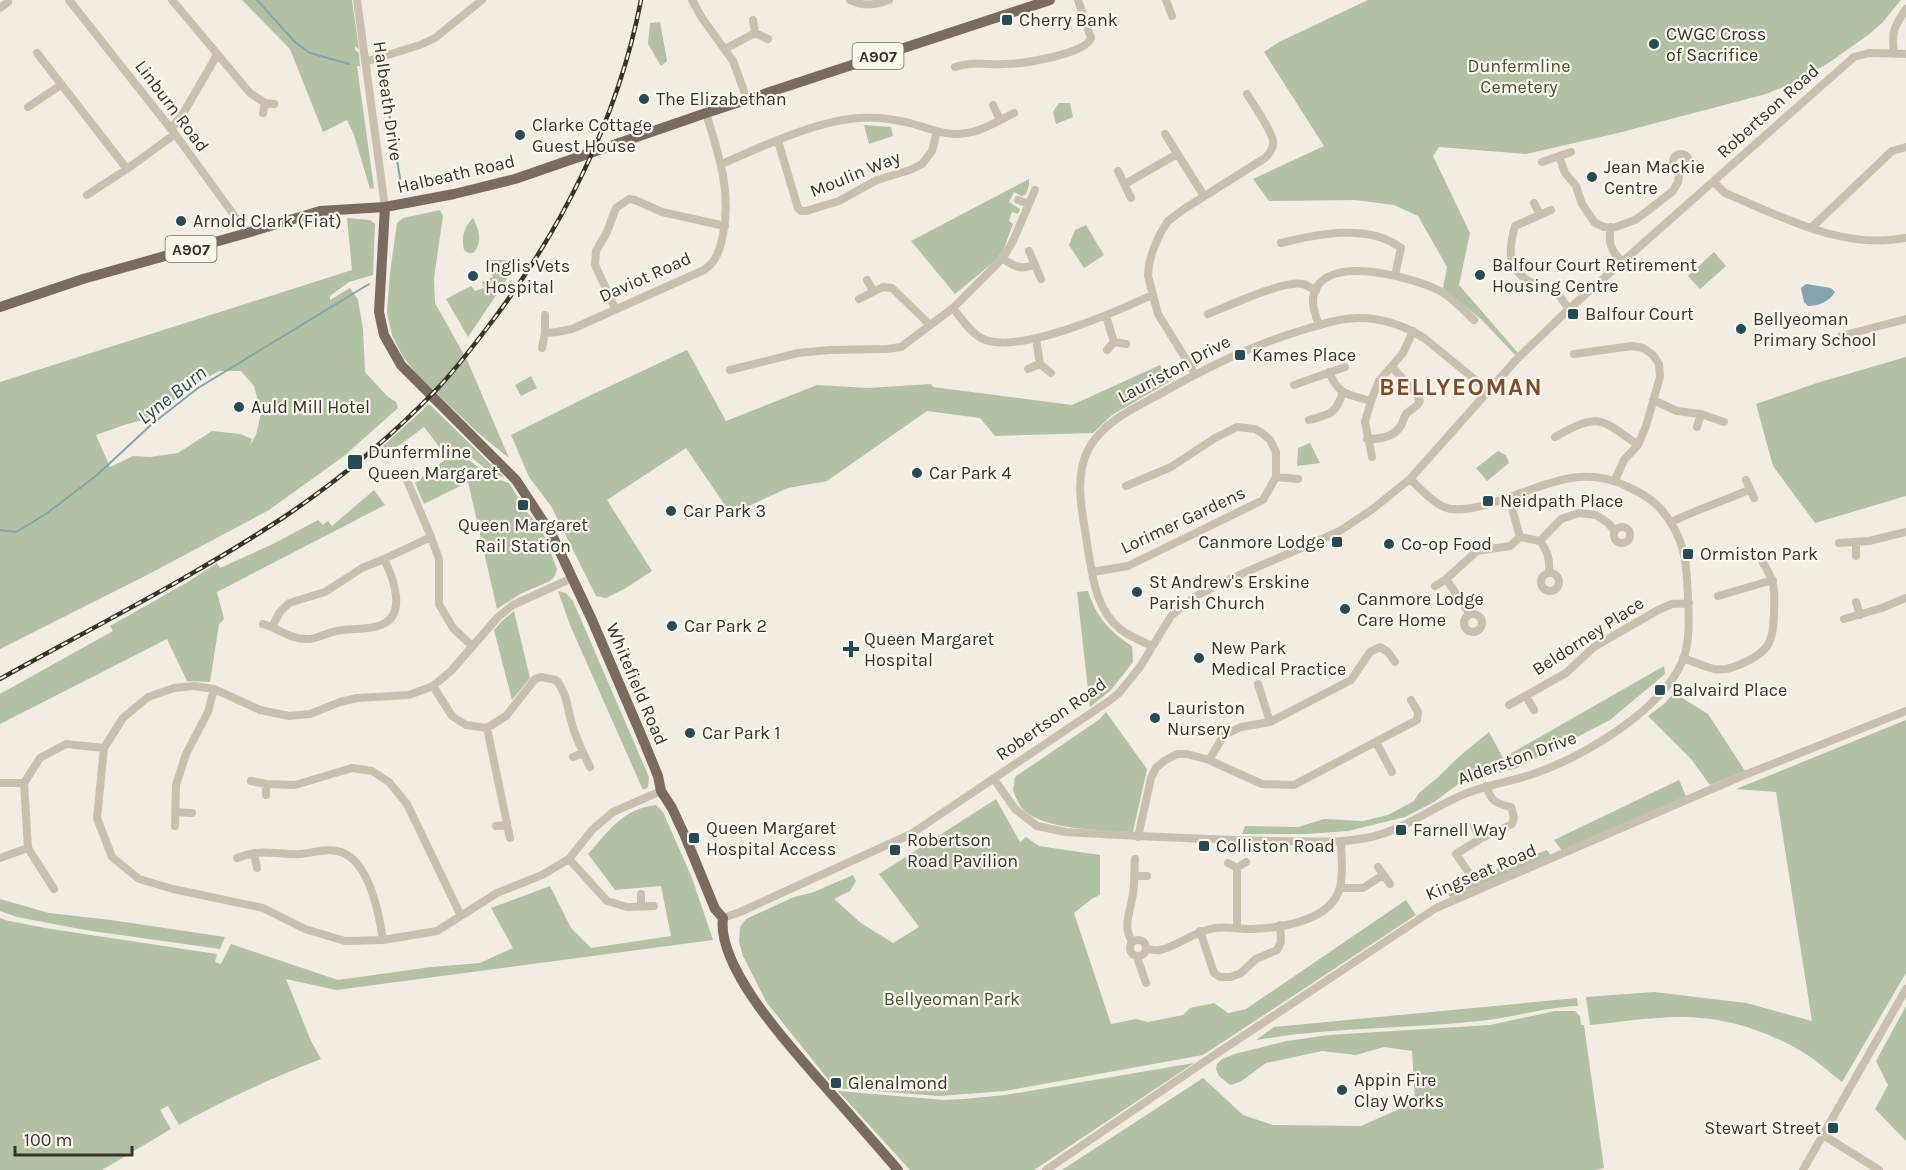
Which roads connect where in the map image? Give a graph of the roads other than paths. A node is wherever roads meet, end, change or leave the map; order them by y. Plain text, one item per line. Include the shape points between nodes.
1 (69, 0) edge
2 (172, 0) edge
3 (357, 0) edge
4 (482, 0) edge
5 (693, 0) edge
6 (850, 0) edge
7 (889, 0) edge
8 (1050, 0) edge
9 (1078, 0) edge
10 (1166, 0) edge
11 (8, 2) dead end
12 (0, 8) edge
13 (1906, 9) edge
14 (1172, 16) dead end
15 (753, 20) dead end
16 (755, 33) junction
17 (768, 39) dead end
18 (726, 49) junction
19 (37, 53) dead end
20 (1894, 54) junction
21 (1906, 54) edge
22 (217, 55) junction
23 (365, 62) junction
24 (955, 67) dead end
25 (61, 85) junction
26 (1247, 94) dead end
27 (747, 99) junction
28 (993, 105) dead end
29 (28, 107) dead end
30 (263, 112) dead end
31 (706, 112) junction
32 (1014, 113) dead end
33 (1000, 120) junction
34 (173, 132) junction
35 (938, 132) junction
36 (1166, 134) dead end
37 (778, 141) junction
38 (1906, 147) edge
39 (1571, 153) dead end
40 (1177, 154) junction
41 (1559, 156) junction
42 (1542, 162) dead end
43 (722, 164) junction
44 (127, 169) junction
45 (1680, 170) dead end
46 (1118, 171) dead end
47 (1714, 182) junction
48 (1125, 184) junction
49 (1035, 190) dead end
50 (87, 195) dead end
51 (1204, 196) junction
52 (1131, 198) dead end
53 (1018, 200) dead end
54 (1534, 203) dead end
55 (1029, 204) junction
56 (385, 207) junction
57 (1551, 210) dead end
58 (1540, 215) junction
59 (725, 225) junction
60 (1611, 227) junction
61 (1811, 228) junction
62 (247, 233) junction
63 (1906, 238) edge
64 (1281, 243) dead end
65 (1029, 250) dead end
66 (1003, 258) junction
67 (1623, 263) junction
68 (1034, 264) junction
69 (1395, 275) junction
70 (1041, 279) dead end
71 (867, 280) dead end
72 (873, 291) junction
73 (1316, 291) junction
74 (1152, 295) junction
75 (859, 299) dead end
76 (0, 307) edge
77 (615, 308) junction
78 (953, 308) junction
79 (1569, 309) junction
80 (1208, 314) dead end
81 (545, 315) dead end
82 (1106, 316) junction
83 (1906, 319) edge
84 (1474, 320) dead end
85 (930, 325) junction
86 (1319, 326) junction
87 (1413, 332) junction
88 (545, 333) junction
89 (1841, 336) dead end
90 (1036, 338) junction
91 (1114, 342) junction
92 (1126, 344) dead end
93 (542, 348) dead end
94 (1107, 350) dead end
95 (1574, 354) dead end
96 (1040, 364) junction
97 (1345, 367) dead end
98 (1392, 367) junction
99 (1028, 369) dead end
100 (730, 370) dead end
101 (1329, 372) junction
102 (1051, 373) dead end
103 (1195, 374) junction
104 (1294, 385) dead end
105 (1489, 391) junction
106 (1343, 392) junction
107 (1653, 400) junction
108 (1371, 401) junction
109 (1701, 414) junction
110 (1309, 420) dead end
111 (1724, 422) dead end
112 (1697, 428) dead end
113 (1555, 437) dead end
114 (1367, 439) junction
115 (1638, 445) junction
116 (1372, 457) dead end
117 (1276, 477) junction
118 (405, 478) dead end
119 (1298, 479) dead end
120 (1410, 479) junction
121 (1615, 480) junction
122 (1746, 480) dead end
123 (1126, 486) dead end
124 (1509, 498) junction
125 (1671, 522) junction
126 (1615, 531) dead end
127 (1906, 532) edge
128 (431, 537) junction
129 (1520, 537) junction
130 (1540, 541) junction
131 (1856, 542) junction
132 (1839, 543) dead end
133 (1856, 556) dead end
134 (384, 559) junction
135 (1764, 563) dead end
136 (1092, 572) junction
137 (1549, 573) dead end
138 (572, 578) junction
139 (1446, 579) junction
140 (1773, 580) junction
141 (1436, 586) dead end
142 (1718, 596) dead end
143 (1906, 598) edge
144 (1856, 602) dead end
145 (1689, 603) junction
146 (1470, 614) dead end
147 (1860, 615) junction
148 (1844, 619) dead end
149 (262, 624) dead end
150 (272, 627) junction
151 (472, 646) junction
152 (1152, 646) junction
153 (1683, 658) junction
154 (1395, 662) dead end
155 (1258, 684) dead end
156 (433, 686) junction
157 (214, 689) junction
158 (1526, 696) junction
159 (1411, 700) dead end
160 (1509, 705) dead end
161 (1534, 710) dead end
162 (1906, 711) edge
163 (1270, 722) junction
164 (487, 728) junction
165 (1376, 742) junction
166 (104, 748) junction
167 (582, 753) junction
168 (573, 757) dead end
169 (1209, 760) junction
170 (590, 768) dead end
171 (1392, 772) dead end
172 (994, 779) junction
173 (251, 781) dead end
174 (0, 783) edge
175 (24, 783) junction
176 (266, 784) junction
177 (1486, 786) junction
178 (661, 791) junction
179 (266, 795) dead end
180 (176, 812) junction
181 (192, 813) dead end
182 (507, 825) junction
183 (175, 826) dead end
184 (496, 826) dead end
185 (1474, 826) dead end
186 (1138, 837) junction
187 (510, 838) dead end
188 (1479, 839) junction
189 (1341, 841) junction
190 (28, 848) junction
191 (254, 853) junction
192 (0, 858) edge
193 (237, 858) dead end
194 (569, 859) junction
195 (1135, 859) dead end
196 (1246, 862) dead end
197 (1228, 863) dead end
198 (257, 867) dead end
199 (1378, 867) dead end
200 (1237, 868) junction
201 (1469, 873) dead end
202 (1383, 875) junction
203 (1134, 876) junction
204 (1147, 876) dead end
205 (1390, 884) dead end
206 (54, 888) dead end
207 (1340, 888) junction
208 (641, 894) dead end
209 (641, 906) junction
210 (654, 906) dead end
211 (461, 916) junction
212 (723, 918) junction
213 (1280, 925) junction
214 (1237, 928) junction
215 (1200, 931) junction
216 (383, 940) junction
217 (1132, 942) junction
218 (1146, 949) junction
219 (1137, 957) junction
220 (1146, 983) dead end
221 (1906, 989) edge
222 (1824, 1135) junction
223 (898, 1170) edge
224 (1046, 1170) edge
225 (1803, 1170) edge
226 (1879, 1170) edge

1 - 34 street, Linburn Road
2 - 22 street
3 - 23 street, Halbeath Drive
4 - 23 street via 435,38
5 - 18 street
6 - 7 street via 873,5
8 - 27 main road, Halbeath Road / A907
9 - 24 street via 1091,38 1086,46 1028,62
10 - 14 street
11 - 12 street
13 - 20 street via 1892,37
15 - 16 street
16 - 17 street
16 - 18 street
18 - 27 street
19 - 25 street
20 - 21 street, Robertson Road
20 - 47 street, Robertson Road via 1854,57
22 - 30 street via 250,93 269,103
22 - 34 street
23 - 56 street, Halbeath Drive
25 - 29 street
25 - 44 street
26 - 51 street via 1271,134 1272,151
27 - 31 main road, Halbeath Road / A907
28 - 33 street
31 - 43 street, Daviot Road
31 - 56 main road, Halbeath Road / A907 via 515,179
32 - 33 street
33 - 35 street via 973,132
34 - 44 street
34 - 62 street, Linburn Road
35 - 37 street via 894,120 856,118
35 - 37 street, Moulin Way via 932,151 922,164 877,180 839,201 806,211 798,208
36 - 40 street
37 - 43 street
38 - 61 street via 1892,151
39 - 41 street
40 - 48 street
40 - 51 street
41 - 42 street
41 - 60 street via 1595,223
43 - 59 street, Daviot Road
44 - 50 street
45 - 60 street via 1673,191 1635,220
46 - 48 street
47 - 61 street via 1725,193
47 - 67 street, Robertson Road
48 - 52 street
49 - 55 street
51 - 74 street via 1168,221 1160,234 1149,264
53 - 55 street
54 - 58 street
55 - 66 street
56 - 62 main road, Halbeath Road / A907 via 320,211
56 - 138 main road, Whitefield Road via 379,312 388,345 409,374 516,480 545,522
57 - 58 street
58 - 79 street via 1515,226 1509,246 1511,262 1520,275 1556,292
59 - 77 street, Daviot Road via 719,251 709,266
59 - 77 street via 662,212 635,200 616,208 596,250 595,265
60 - 67 street via 1609,245
61 - 63 street via 1848,239
62 - 76 main road, Halbeath Road / A907 via 83,279
64 - 69 street via 1331,233 1390,240 1401,248
65 - 68 street
66 - 68 street via 1013,266
66 - 78 street
67 - 79 street, Robertson Road
68 - 70 street
69 - 73 street via 1336,273 1321,281
69 - 84 street via 1440,291
71 - 72 street
72 - 75 street
72 - 85 street via 892,288
73 - 80 street via 1304,284 1290,284
73 - 86 street via 1313,305
74 - 82 street
74 - 103 street via 1158,314
77 - 88 street, Daviot Road via 572,329
78 - 85 street
78 - 90 street via 982,338 1006,343
79 - 105 street, Robertson Road
81 - 88 street
82 - 90 street
82 - 91 street
83 - 89 street
85 - 100 street via 901,347 798,353
86 - 87 street, Lauriston Drive via 1360,318 1399,325
86 - 103 street, Lauriston Drive via 1259,344
87 - 98 street
87 - 105 street, Lauriston Drive
88 - 93 street
90 - 96 street
91 - 92 street
91 - 94 street
95 - 107 street via 1643,348 1659,364 1660,377
96 - 99 street
96 - 102 street
97 - 101 street
98 - 108 street via 1379,381
98 - 114 street via 1420,401 1391,436
101 - 104 street
101 - 106 street
103 - 136 street, Lauriston Drive via 1110,422 1089,447 1080,470
105 - 120 street, Robertson Road
106 - 108 street
106 - 110 street via 1333,413
107 - 109 street via 1677,411
107 - 115 street
108 - 114 street via 1365,422
109 - 111 street
109 - 112 street
113 - 115 street via 1580,423 1598,420
114 - 116 street
115 - 121 street via 1624,460
117 - 119 street
117 - 123 street via 1276,452 1270,440 1255,429 1237,427 1171,467
117 - 136 street, Lorimer Gardens via 1263,500 1250,508 1128,566
118 - 128 street
120 - 124 street, Alderston Drive via 1446,508 1472,508
120 - 152 street, Robertson Road via 1338,532 1194,597 1171,616
121 - 124 street, Alderston Drive via 1586,476 1558,479
121 - 125 street, Alderston Drive via 1647,496
122 - 125 street via 1751,494 1693,511
124 - 129 street
125 - 145 street, Alderston Drive via 1686,557
126 - 130 street via 1596,515 1579,513 1561,519
127 - 131 street
128 - 134 street
128 - 151 street via 439,559 439,604 453,628
129 - 130 street
129 - 139 street via 1510,546 1476,551
130 - 137 street via 1548,552
131 - 132 street
131 - 133 street
134 - 150 street via 362,568 326,592 289,603
134 - 150 street via 393,577 396,596 387,623 338,630 312,639 299,639
135 - 140 street
136 - 152 street, Lauriston Drive via 1106,616 1121,630
138 - 151 street via 513,605
138 - 178 main road, Whitefield Road via 642,737
139 - 141 street
139 - 146 street
140 - 142 street
140 - 153 street via 1774,628 1762,654 1727,669
143 - 147 street
144 - 147 street
145 - 153 street, Alderston Drive via 1689,633
145 - 158 street, Beldorney Place via 1658,610 1594,647 1566,673
147 - 148 street
149 - 150 street
151 - 156 street
152 - 172 street, Robertson Road via 1119,693
153 - 177 street, Alderston Drive via 1664,692 1590,748 1534,774
154 - 163 street via 1380,647 1370,652 1351,680
155 - 163 street
156 - 157 street via 409,695 357,698 310,714 289,716 260,710
156 - 164 street via 452,716 466,725
157 - 166 street via 174,688 148,696 123,718
157 - 180 street via 208,712 186,754 177,785
158 - 160 street, Beldorney Place
158 - 161 street
159 - 165 street via 1418,712 1417,720
162 - 224 street, Kingseat Road via 1742,776 1436,908
163 - 169 street via 1241,727 1224,735
164 - 167 street via 506,716 535,679 549,678 556,680 564,691
164 - 182 street
165 - 169 street via 1294,785 1262,784
165 - 171 street
166 - 175 street via 66,744 40,758
166 - 216 street via 97,818 112,857 139,879 263,908 305,929 345,941
167 - 168 street
167 - 170 street
169 - 186 street via 1177,754 1156,768
172 - 186 street, Alderston Drive via 1015,809 1037,826
172 - 212 street, Robertson Road via 911,834
173 - 176 street
174 - 175 street
175 - 190 street
176 - 179 street
176 - 211 street via 295,785 352,768 372,771 389,782 407,804
177 - 188 street via 1497,804 1511,807 1514,817 1512,824
177 - 189 street, Alderston Drive via 1408,824 1372,837
178 - 194 street via 601,821
178 - 212 main road, Whitefield Road via 685,836 715,909
180 - 181 street
180 - 183 street
182 - 184 street
182 - 187 street
185 - 188 street
186 - 189 street, Alderston Drive
188 - 201 street via 1456,854
189 - 207 street
190 - 192 street
190 - 206 street
191 - 193 street
191 - 198 street
191 - 216 street via 302,854 323,850 348,855 358,863 378,906
194 - 209 street via 607,901 627,907
194 - 211 street via 497,893
195 - 203 street
196 - 200 street
197 - 200 street
199 - 202 street
200 - 214 street
202 - 205 street
202 - 207 street via 1363,888
203 - 204 street
203 - 217 street via 1126,929
207 - 213 street via 1323,912
208 - 209 street
209 - 210 street
211 - 216 street via 437,931
212 - 223 main road, Whitefield Road via 725,944 759,1007
213 - 214 street
213 - 215 street via 1281,942 1277,950 1231,977 1214,973
214 - 215 street
215 - 218 street via 1160,950
217 - 218 street via 1141,941
217 - 219 street via 1130,952
218 - 219 street
219 - 220 street
221 - 222 street
222 - 225 street
222 - 226 street

